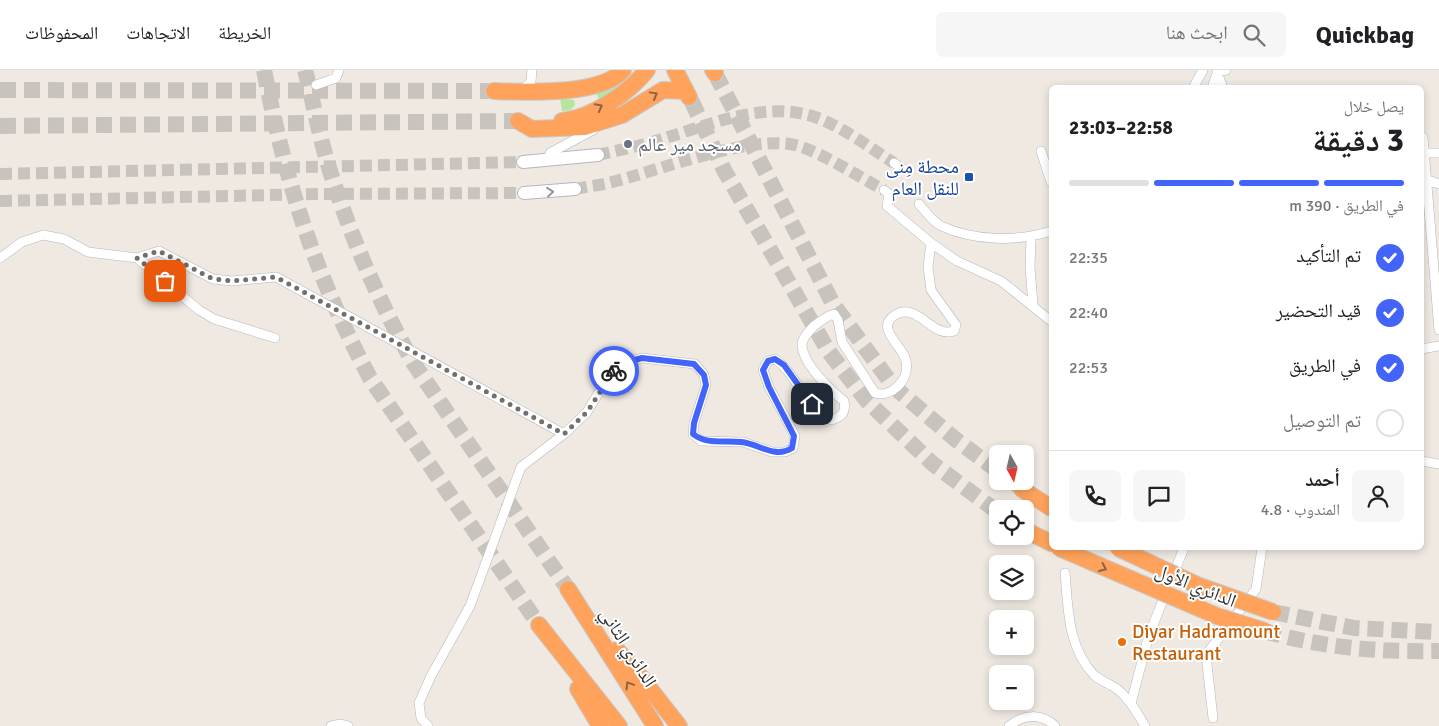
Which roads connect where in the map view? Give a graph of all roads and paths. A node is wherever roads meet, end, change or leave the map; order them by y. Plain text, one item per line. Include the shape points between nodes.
1 (339, 70) edge
2 (533, 70) edge
3 (623, 70) edge
4 (646, 70) edge
5 (675, 70) edge
6 (1203, 70) edge
7 (1221, 71) edge
8 (316, 85) tunnel mouth
9 (1195, 85) edge
10 (1214, 85) edge
11 (1223, 85) edge
12 (494, 91) tunnel mouth
13 (521, 92) junction
14 (541, 92) junction
15 (605, 121) junction
16 (1424, 145) edge
17 (1041, 151) dead end
18 (1425, 153) junction
19 (1439, 153) edge
20 (598, 154) tunnel mouth
21 (548, 160) junction
22 (523, 162) tunnel mouth
23 (1424, 166) edge
24 (1049, 176) edge
25 (1424, 179) edge
26 (1439, 184) edge
27 (1424, 188) edge
28 (575, 189) tunnel mouth
29 (886, 192) tunnel mouth
30 (524, 193) tunnel mouth
31 (919, 204) dead end
32 (1049, 233) edge
33 (1031, 238) junction
34 (931, 243) junction
35 (0, 258) edge
36 (137, 258) junction
37 (1033, 305) junction
38 (1049, 319) edge
39 (1439, 330) edge
40 (275, 338) dead end
41 (1439, 346) edge
42 (1424, 348) edge
43 (564, 434) junction
44 (1424, 462) edge
45 (1439, 464) edge
46 (1024, 490) tunnel mouth
47 (1049, 507) edge
48 (1034, 534) edge
49 (1049, 542) edge
50 (1064, 550) edge
51 (1122, 550) edge
52 (1183, 550) edge
53 (1262, 550) edge
54 (1065, 573) dead end
55 (568, 589) tunnel mouth
56 (1273, 612) tunnel mouth
57 (592, 624) junction
58 (538, 625) tunnel mouth
59 (1265, 631) tunnel mouth
60 (556, 650) junction
61 (1131, 703) junction
62 (1213, 718) dead end
63 (331, 726) edge
64 (348, 726) edge
65 (428, 726) edge
66 (600, 726) edge
67 (619, 726) edge
68 (655, 726) edge
69 (678, 726) edge
70 (1009, 726) edge
71 (1054, 726) edge
72 (1145, 726) edge

1 - 8 street via 336,78
2 - 13 street via 531,81
2 - 14 street
3 - 14 highway via 579,89
15 -> 4 highway via 557,129 532,129 518,121 569,120 584,115 626,92
15 -> 5 highway via 663,90 688,95
6 - 9 street
7 - 10 street
7 - 11 street
12 - 13 highway
13 - 14 highway
15 - 21 street via 550,152
16 - 18 street
17 - 24 street
18 - 19 street
18 - 23 street
20 - 21 main road
21 - 22 main road
25 - 26 street
27 - 39 street
30 -> 28 main road
29 - 34 street via 887,206
31 - 33 street via 939,225 973,236
32 - 33 street
33 - 37 street
34 - 37 street via 957,261 1001,282
34 - 43 street via 931,290 956,325 954,331 943,332 911,312 892,316 888,334 903,352 906,370 901,383 883,396 875,393 842,342 834,314 828,315 807,332 802,344 805,356 827,389 844,401 845,410 841,416 832,420 822,417 784,365 775,359 768,361 763,370 794,436 792,448 785,452 772,452 743,442 701,441 693,434 706,385 704,375 694,364 642,358 620,364 608,377 587,412
35 - 36 street via 22,242 42,235 64,239 88,252
36 - 40 street via 214,319
36 - 43 street via 159,251 213,279 232,281 276,277
37 - 38 street
41 - 42 street
43 - 65 street via 521,467 470,606 419,703 421,718
44 - 45 street
46 - 47 highway
48 - 49 highway
50 -> 59 highway, الدائري الأول, bridge via 1208,612
51 - 56 highway, الدائري الأول, bridge via 1197,585
52 - 61 street via 1149,635
53 - 62 street via 1256,589 1206,655
54 - 61 street via 1075,645 1096,676
55 - 57 highway, الدائري الثاني
68 -> 57 highway, الدائري الثاني
57 - 69 highway via 639,675
58 - 60 highway
60 - 66 highway
60 - 67 highway
61 - 72 street
63 - 64 street
70 - 71 street via 1025,717 1035,716 1048,720

